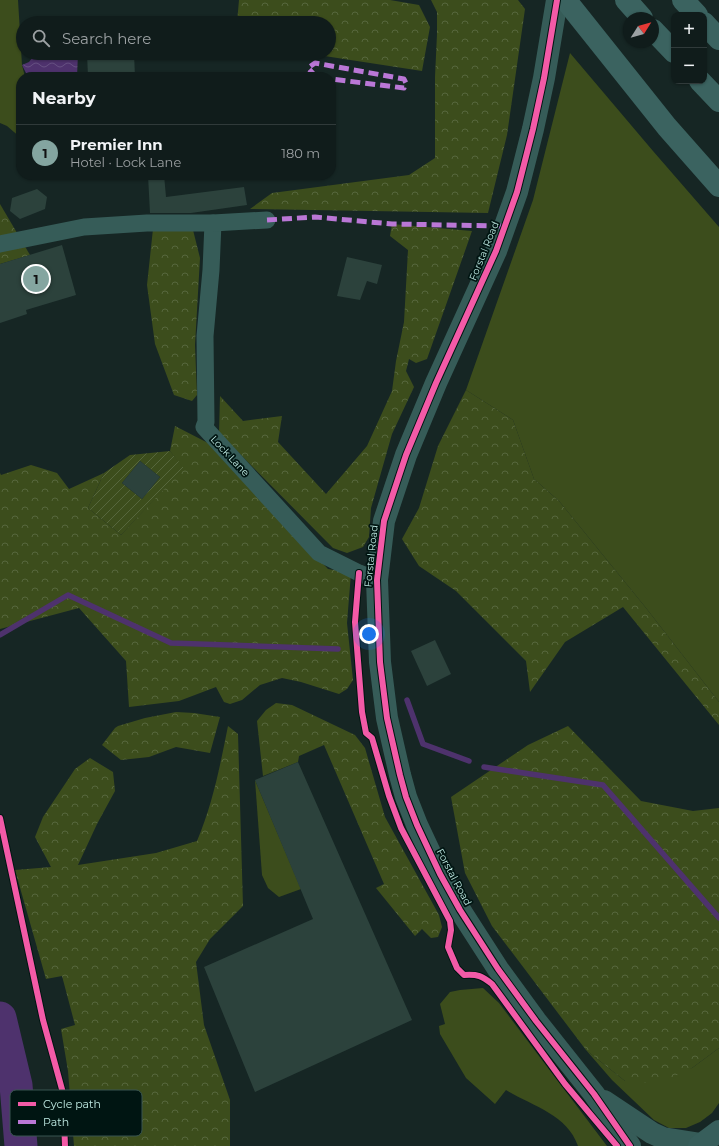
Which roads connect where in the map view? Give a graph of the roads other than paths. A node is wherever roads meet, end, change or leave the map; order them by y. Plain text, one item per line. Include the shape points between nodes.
1 (626, 0) edge
2 (683, 0) edge
3 (564, 1) edge
4 (637, 12) edge
5 (694, 12) edge
6 (707, 26) edge
7 (659, 36) edge
8 (719, 39) edge
9 (671, 49) edge
10 (703, 84) edge
11 (719, 101) edge
12 (719, 166) edge
13 (719, 186) edge
14 (267, 220) dead end
15 (213, 223) junction
16 (0, 244) edge
17 (377, 580) junction
18 (594, 1094) junction
19 (719, 1131) edge
20 (700, 1145) edge
21 (630, 1146) edge

1 - 4 highway
2 - 5 highway
3 - 12 highway
3 - 13 highway
3 - 17 street, Forstal Road via 517,192 481,286 406,455 384,521
6 - 8 highway
7 - 9 highway
10 - 11 highway
14 - 15 street
15 - 16 street via 147,223 84,227
15 - 17 street, Lock Lane via 205,336 204,428 319,553
17 - 18 street, Forstal Road via 380,662 387,718 406,797 417,826 440,874 485,950 536,1021
18 - 20 street, Forstal Road via 652,1133 663,1138
18 - 21 street, Forstal Road
19 - 20 highway

